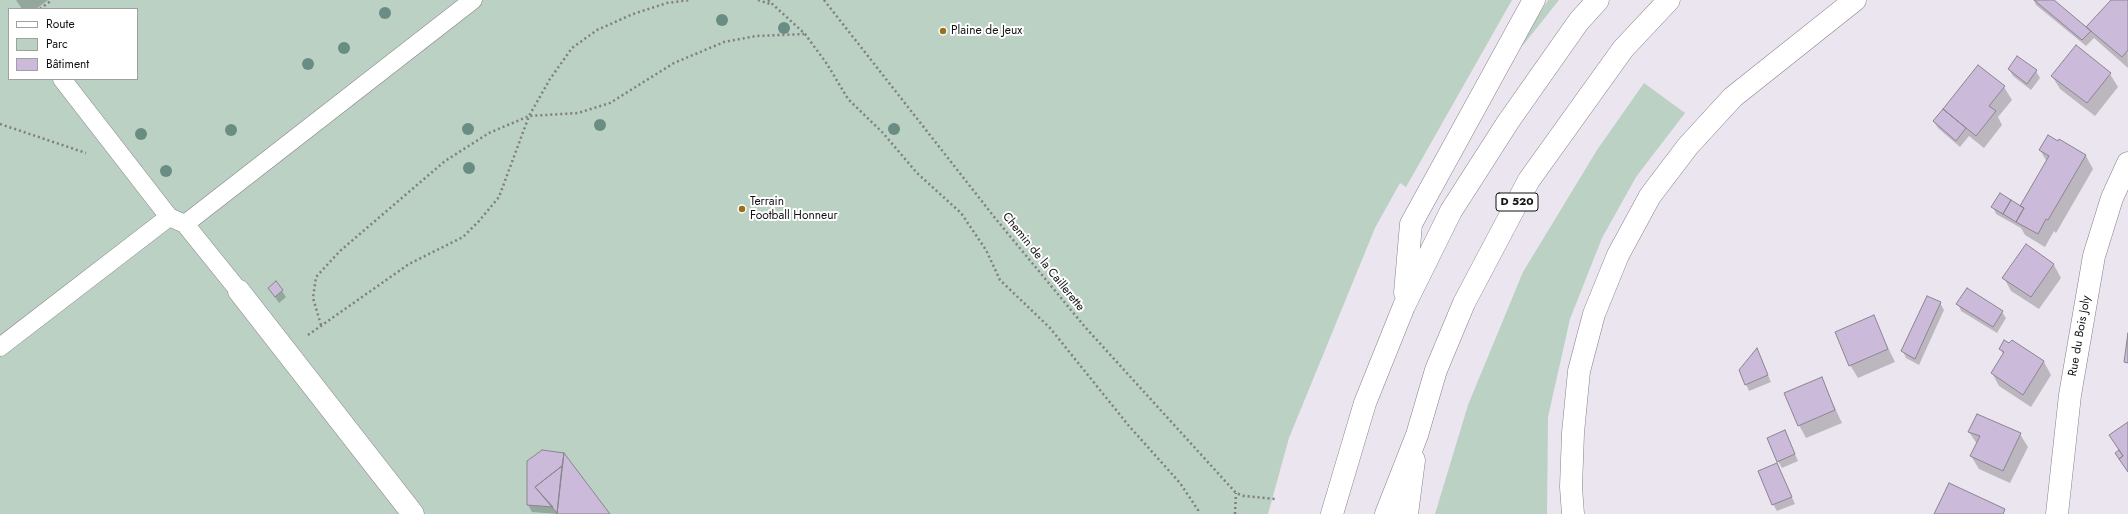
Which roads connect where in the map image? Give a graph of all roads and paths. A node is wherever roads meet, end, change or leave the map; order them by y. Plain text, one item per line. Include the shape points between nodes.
1 (52, 0) edge
2 (473, 0) edge
3 (690, 0) edge
4 (758, 0) edge
5 (768, 0) edge
6 (824, 0) edge
7 (1534, 0) edge
8 (1598, 0) edge
9 (1669, 0) edge
10 (1855, 0) edge
11 (770, 4) junction
12 (41, 8) edge
13 (805, 34) junction
14 (63, 80) edge
15 (530, 116) junction
16 (0, 124) edge
17 (91, 154) dead end
18 (2128, 163) edge
19 (177, 220) junction
20 (239, 291) joint
21 (1404, 306) junction
22 (321, 325) junction
23 (0, 347) edge
24 (285, 351) junction
25 (1417, 435) junction
26 (1236, 492) junction
27 (1275, 499) dead end
28 (413, 514) edge
29 (1198, 514) edge
30 (1235, 514) edge
31 (1332, 514) edge
32 (1386, 514) edge
33 (1407, 514) edge
34 (1573, 514) edge
35 (2057, 514) edge

1 - 12 path
2 - 19 lane
3 - 15 path via 667,3 633,14 597,30 572,48 550,79
4 - 11 path
5 - 11 path
6 - 26 path, Chemin de la Caillerette via 995,218 1085,327
7 - 21 main road via 1411,224
8 - 21 main road via 1580,21 1500,135 1451,212
9 - 25 main road, D 520 via 1623,49 1529,180 1464,303 1436,370
10 - 34 main road via 1733,97 1688,146 1650,196 1622,248 1594,314 1579,372 1573,433
11 - 13 path
13 - 15 path via 756,36 724,42 674,63 610,103 578,113
13 - 29 path via 848,99 883,133 917,173 961,213 986,250 1000,280 1050,328 1129,426 1180,483 1198,510
14 - 19 lane
15 - 22 path via 499,197 463,237 409,264
15 - 22 path via 489,133 445,161 340,251 316,277 313,298
16 - 17 path
18 - 35 main road, Rue du Bois Joly via 2112,198 2094,256 2070,395
19 - 20 lane
19 - 23 lane
20 - 24 main road
21 - 31 main road via 1365,403
22 - 24 path
24 - 28 main road
25 - 32 main road, D 520
25 - 33 main road
26 - 27 path via 1244,496
26 - 30 path

